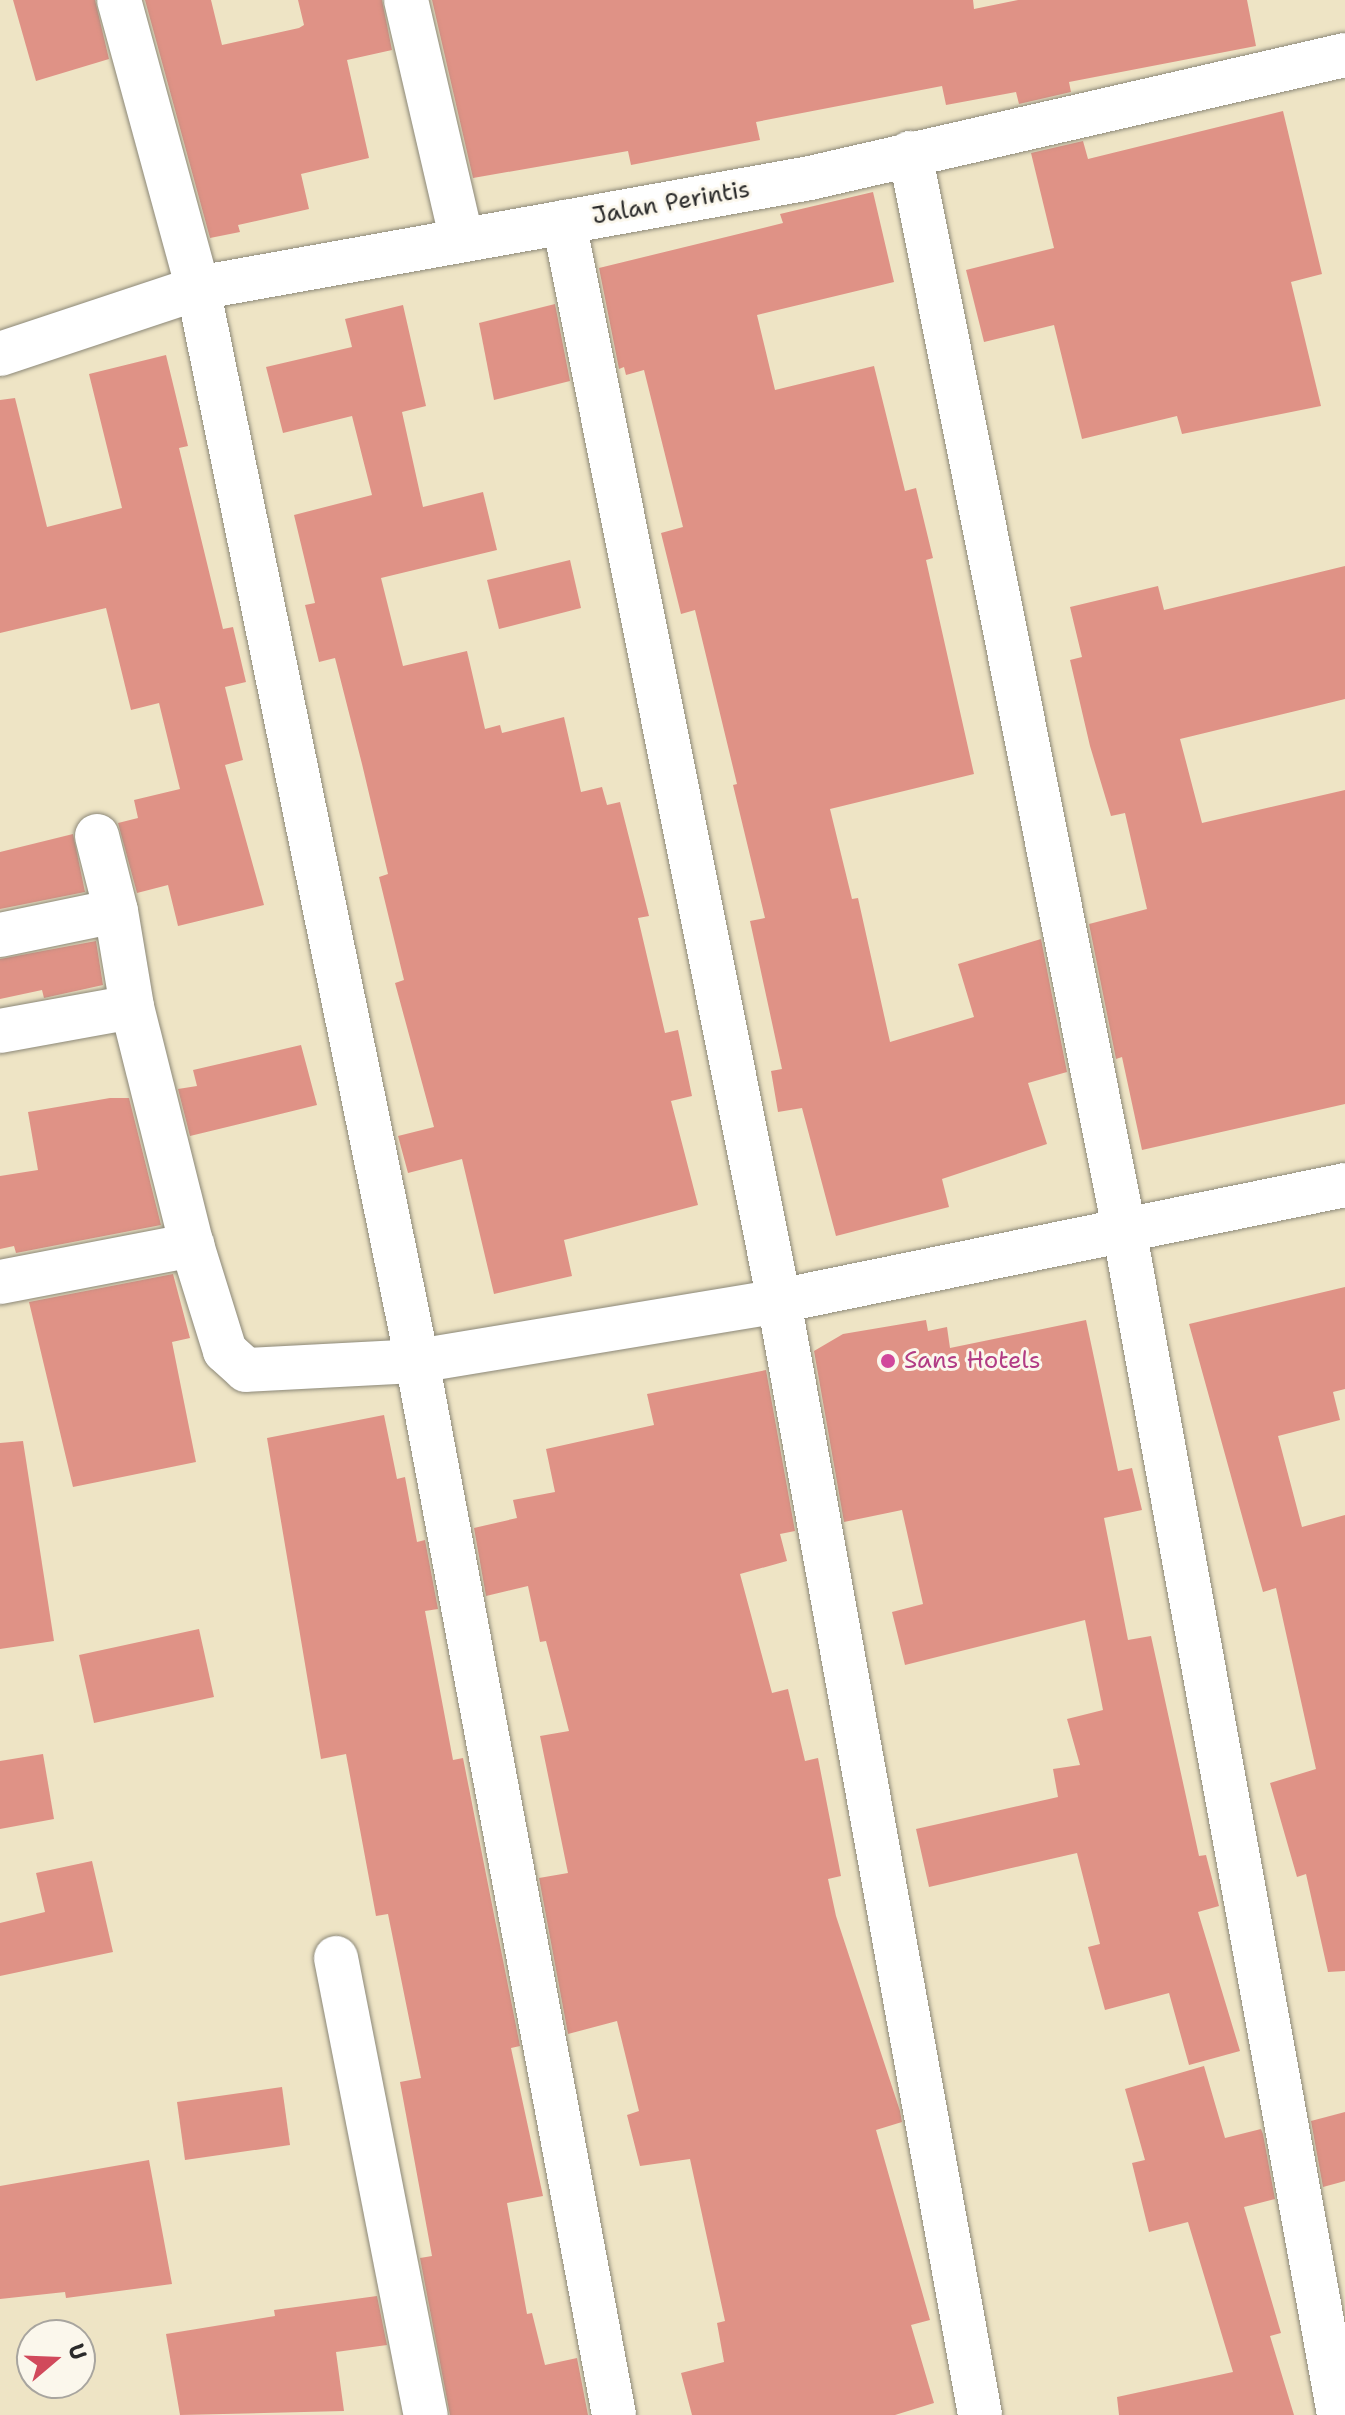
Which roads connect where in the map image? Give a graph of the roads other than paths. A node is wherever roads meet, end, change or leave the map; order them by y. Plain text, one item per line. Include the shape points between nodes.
1 (119, 0) edge
2 (406, 0) edge
3 (1345, 55) edge
4 (910, 153) junction
5 (564, 222) junction
6 (462, 240) junction
7 (198, 288) junction
8 (0, 354) edge
9 (97, 836) dead end
10 (116, 911) junction
11 (0, 935) edge
12 (132, 1007) junction
13 (0, 1031) edge
14 (1345, 1185) edge
15 (1124, 1229) junction
16 (192, 1245) junction
17 (0, 1282) edge
18 (779, 1301) junction
19 (417, 1361) junction
20 (336, 1958) dead end
21 (426, 2415) edge
22 (614, 2415) edge
23 (980, 2415) edge
24 (1339, 2415) edge

1 - 7 street
2 - 6 street
3 - 4 street, Jalan Perintis
4 - 5 street, Jalan Perintis via 810,178
4 - 15 street
5 - 6 street, Jalan Perintis
5 - 18 street
6 - 7 street, Jalan Perintis
7 - 8 street, Jalan Perintis
7 - 19 street
9 - 10 street
10 - 11 street
10 - 12 street
12 - 13 street
12 - 16 street
14 - 15 street
15 - 18 street
15 - 24 street
16 - 17 street
16 - 19 street via 225,1351 236,1366 260,1373
18 - 19 street
18 - 23 street
19 - 22 street
20 - 21 street

